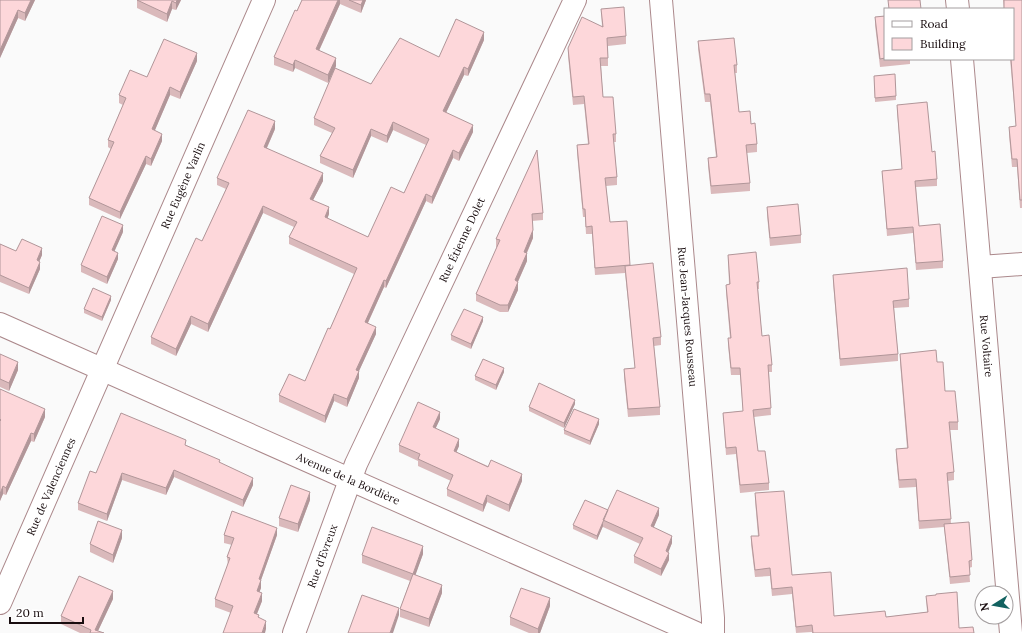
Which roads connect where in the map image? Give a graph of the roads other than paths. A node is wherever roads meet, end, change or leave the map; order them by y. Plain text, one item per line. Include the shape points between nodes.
1 (264, 0) edge
2 (575, 0) edge
3 (661, 0) edge
4 (962, 60) edge
5 (1022, 264) edge
6 (980, 267) junction
7 (0, 324) edge
8 (103, 370) junction
9 (350, 479) junction
10 (0, 603) edge
11 (688, 631) edge
12 (294, 633) edge
13 (713, 633) edge
14 (1011, 633) edge

1 - 8 street, Rue Eugène Varlin
2 - 9 street, Rue Étienne Dolet
3 - 13 street, Rue Jean-Jacques Rousseau
4 - 6 street, Rue Voltaire
5 - 6 street
6 - 14 street, Rue Voltaire
7 - 8 street, Avenue de la Bordière
8 - 9 street, Avenue de la Bordière
8 - 10 street, Rue de Valenciennes
9 - 11 street, Avenue de la Bordière
9 - 12 street, Rue d'Evreux

